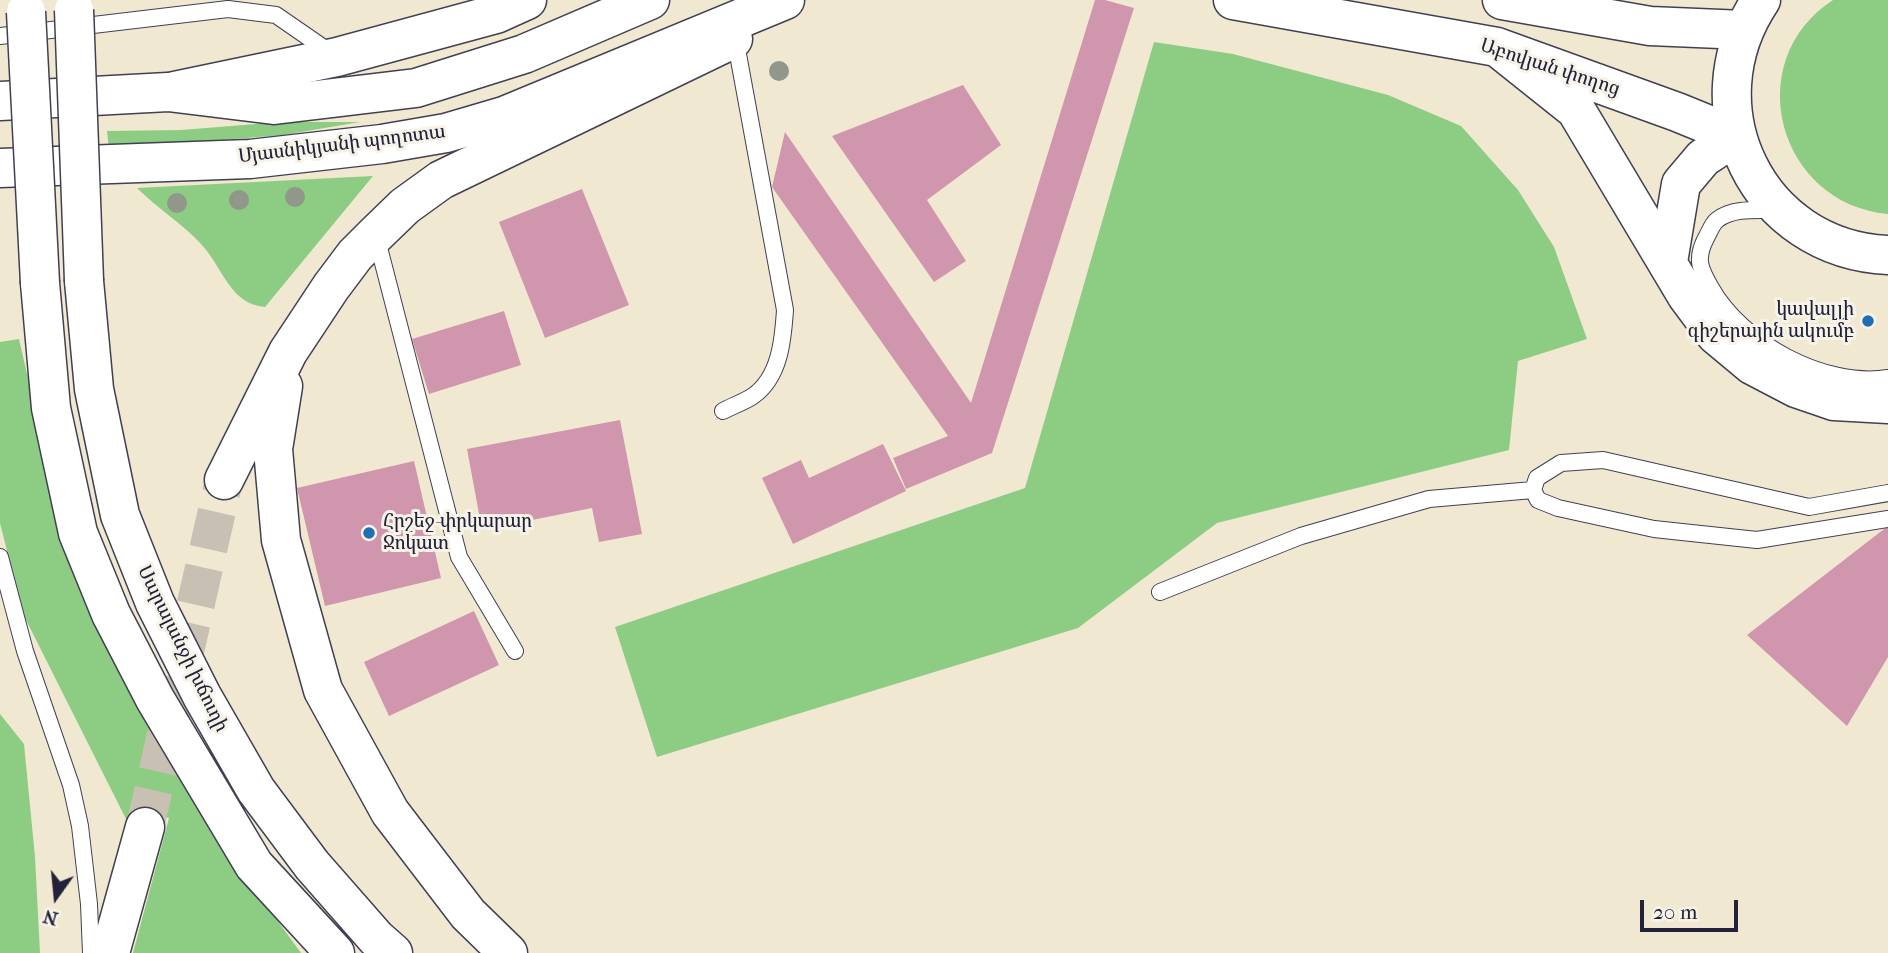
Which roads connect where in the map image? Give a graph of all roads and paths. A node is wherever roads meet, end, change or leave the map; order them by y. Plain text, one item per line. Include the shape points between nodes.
1 (527, 0) edge
2 (650, 0) edge
3 (787, 0) edge
4 (1233, 0) edge
5 (1502, 0) edge
6 (75, 5) edge
7 (1558, 5) edge
8 (1752, 15) edge
9 (18, 16) edge
10 (735, 38) junction
11 (1497, 47) junction
12 (337, 57) junction
13 (168, 92) junction
14 (0, 101) edge
15 (1736, 136) junction
16 (0, 169) edge
17 (1782, 210) junction
18 (376, 234) junction
19 (1888, 255) edge
20 (1668, 262) junction
21 (288, 352) junction
22 (1888, 378) edge
23 (1888, 404) edge
24 (723, 411) dead end
25 (224, 480) tunnel mouth
26 (1532, 490) junction
27 (1888, 493) edge
28 (1888, 519) edge
29 (0, 557) edge
30 (1160, 593) dead end
31 (515, 651) dead end
32 (145, 827) tunnel mouth
33 (90, 953) edge
34 (110, 953) edge
35 (335, 953) edge
36 (393, 953) edge
37 (508, 953) edge

1 - 12 main road via 496,14
2 - 13 main road via 524,54 416,88 274,105
3 - 10 main road
3 - 16 main road, Մյասնիկյանի պողոտա via 504,116 446,133 250,159
4 - 11 main road, Աբովյան փողոց
5 - 7 main road
6 - 36 main road, Սարալանջի խճուղի, bridge via 84,281 94,389 120,515 155,603 256,790 312,865
7 - 8 main road via 1650,26
8 - 15 main road via 1735,55 1732,107
9 - 12 lane via 228,9 276,15
9 - 35 main road, bridge via 51,408 78,533 111,614 155,699 254,864
10 - 18 main road via 441,180
10 - 24 lane via 785,310 783,341 771,377 754,395
11 - 15 main road, Աբովյան փողոց
11 - 20 main road via 1576,110
12 - 13 main road
13 - 14 main road
15 - 17 main road via 1753,175
15 - 20 main road via 1703,158 1681,184
17 - 19 main road via 1799,225 1840,246
17 - 22 lane via 1733,212 1715,221 1703,245 1699,268 1716,297 1740,326 1769,348 1800,363 1871,381
18 - 21 main road via 331,287
18 - 31 lane via 459,557
20 - 23 main road via 1716,335 1752,365 1834,401
21 - 25 main road
21 - 37 main road via 273,449 281,540 323,690 390,813 468,914
26 - 27 lane via 1537,478 1561,463 1603,460 1809,507
26 - 28 lane via 1538,500 1558,508 1654,529 1757,540
26 - 30 lane via 1429,499 1301,536
29 - 33 lane via 25,651 71,786 89,904
32 - 34 main road

